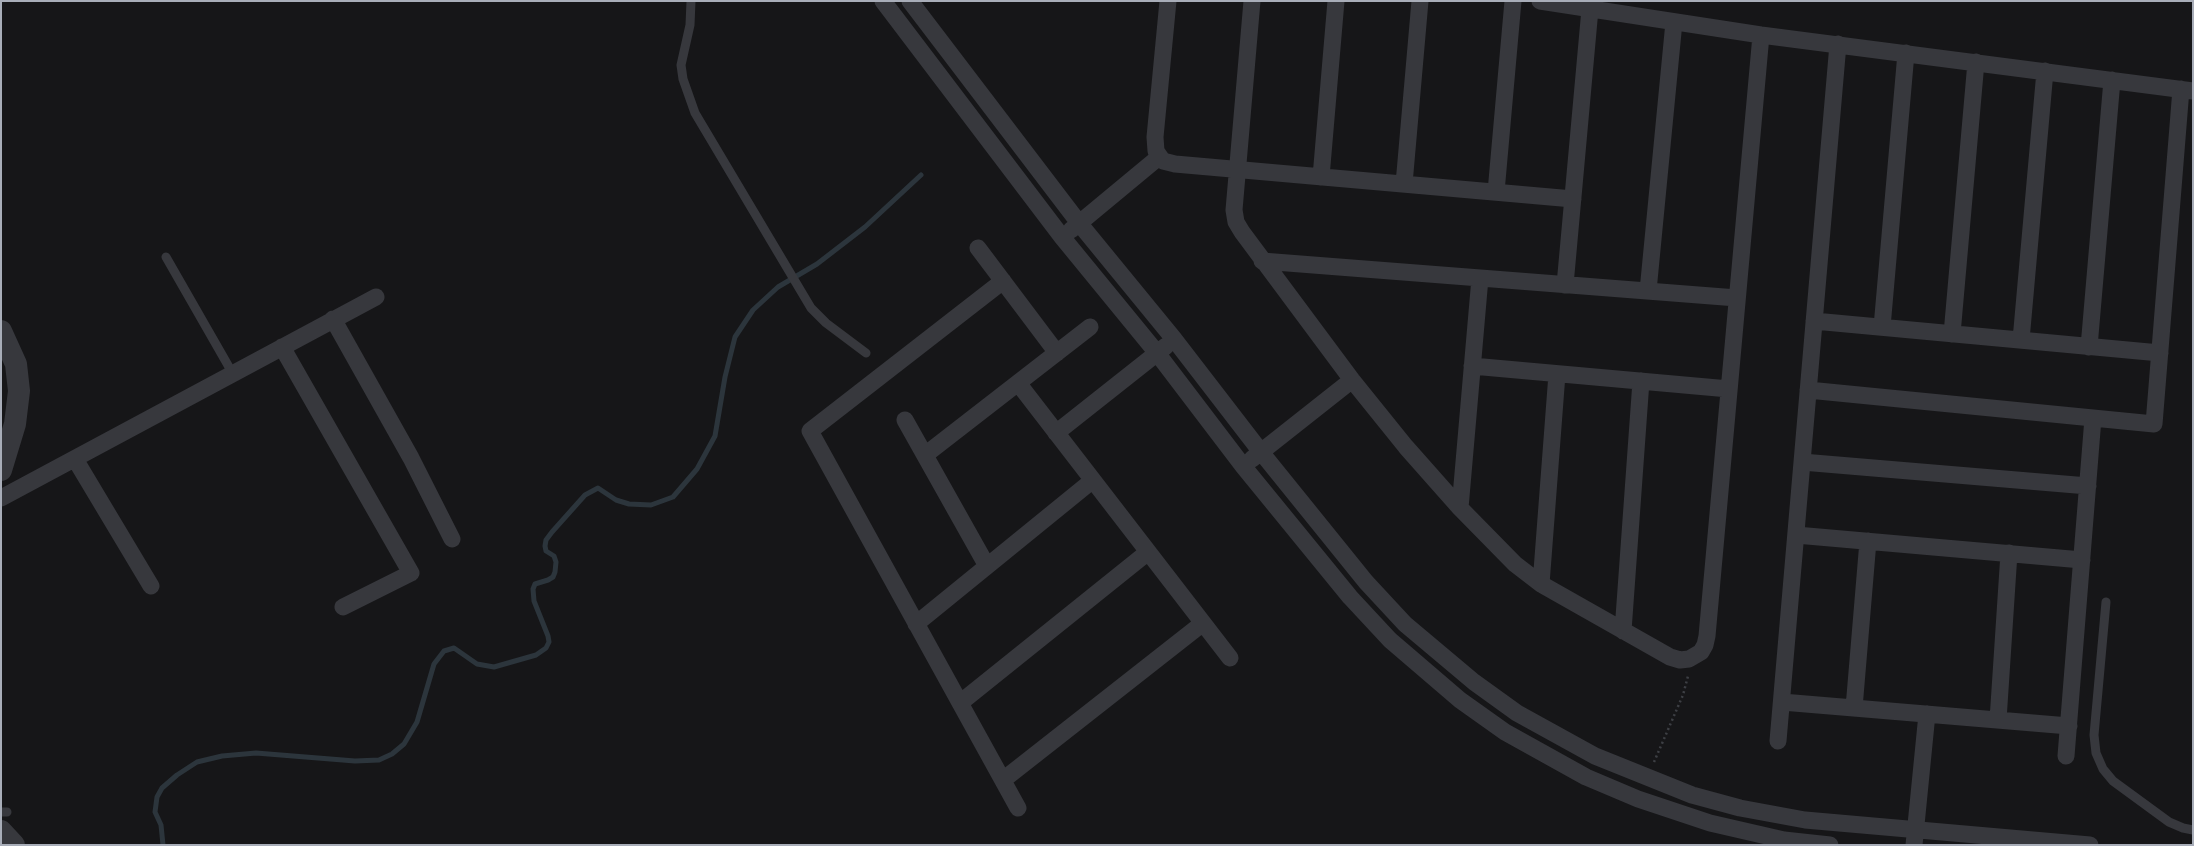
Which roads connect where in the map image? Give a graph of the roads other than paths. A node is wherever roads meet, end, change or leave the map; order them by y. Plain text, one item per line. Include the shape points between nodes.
1 (691, 1) edge
2 (883, 1) edge
3 (910, 1) edge
4 (1168, 1) edge
5 (1252, 1) edge
6 (1336, 1) edge
7 (1420, 1) edge
8 (1513, 1) edge
9 (1540, 1) edge
10 (1590, 9) junction
11 (1674, 22) junction
12 (1761, 35) junction
13 (1838, 44) junction
14 (1906, 53) junction
15 (1976, 62) junction
16 (2045, 71) junction
17 (2112, 80) junction
18 (2187, 90) edge
19 (1159, 157) junction
20 (1237, 170) junction
21 (1322, 177) junction
22 (1404, 184) junction
23 (1496, 192) junction
24 (1573, 199) junction
25 (1079, 223) junction
26 (1062, 237) junction
27 (978, 248) dead end
28 (166, 257) dead end
29 (1262, 261) junction
30 (1480, 278) junction
31 (1003, 281) junction
32 (1565, 285) junction
33 (1648, 291) junction
34 (376, 297) dead end
35 (1737, 298) junction
36 (333, 319) junction
37 (1814, 321) junction
38 (1090, 327) dead end
39 (1882, 327) junction
40 (1, 331) edge
41 (1952, 334) junction
42 (1174, 339) junction
43 (2020, 340) junction
44 (282, 347) junction
45 (2089, 347) junction
46 (866, 352) dead end
47 (1057, 353) junction
48 (1157, 353) junction
49 (2160, 353) junction
50 (1472, 366) junction
51 (233, 374) junction
52 (1557, 374) junction
53 (1352, 380) junction
54 (1641, 381) junction
55 (1018, 383) junction
56 (1729, 389) junction
57 (1808, 390) junction
58 (2093, 418) junction
59 (905, 420) dead end
60 (1056, 433) junction
61 (1260, 452) junction
62 (925, 455) junction
63 (75, 459) junction
64 (1802, 462) junction
65 (1243, 466) junction
66 (1, 470) edge
67 (1093, 480) junction
68 (2088, 486) junction
69 (1, 498) edge
70 (1460, 508) junction
71 (1796, 535) junction
72 (452, 539) dead end
73 (1868, 541) junction
74 (1148, 552) junction
75 (2009, 553) junction
76 (2082, 560) junction
77 (987, 566) junction
78 (1541, 584) junction
79 (151, 586) dead end
80 (2106, 602) dead end
81 (343, 607) dead end
82 (1203, 623) junction
83 (916, 624) junction
84 (1623, 630) junction
85 (1230, 658) dead end
86 (1474, 682) junction
87 (1460, 700) junction
88 (1782, 702) junction
89 (960, 703) junction
90 (1854, 708) junction
91 (1927, 714) junction
92 (1998, 720) junction
93 (2069, 726) junction
94 (1778, 741) dead end
95 (2066, 756) dead end
96 (1647, 778) junction
97 (1003, 780) junction
98 (1638, 799) junction
99 (1018, 808) dead end
100 (3, 818) edge
101 (2193, 830) edge
102 (1915, 838) edge
103 (1978, 840) edge
104 (14, 845) edge
105 (1830, 845) edge
106 (2090, 845) edge

1 - 46 lane via 690,25 681,65 695,113 811,308 826,323
2 - 26 street
3 - 25 street
4 - 19 street via 1155,137
5 - 20 street
6 - 21 street
7 - 22 street
8 - 23 street
9 - 10 street
10 - 11 street
10 - 24 street
11 - 12 street
11 - 33 street
12 - 13 street
12 - 35 street
13 - 14 street
13 - 37 street
14 - 15 street
14 - 39 street
15 - 16 street
15 - 41 street
16 - 17 street
16 - 43 street
17 - 18 street
17 - 45 street
18 - 49 street
19 - 20 street via 1174,164
19 - 25 street
20 - 21 street
20 - 29 street via 1234,210 1236,222
21 - 22 street
22 - 23 street
23 - 24 street
24 - 32 street
25 - 26 street
25 - 42 street
26 - 48 street
27 - 31 street
28 - 51 lane
29 - 30 street
29 - 53 street
30 - 32 street
30 - 50 street
31 - 47 street
31 - 83 street via 810,432
32 - 33 street
33 - 35 street
34 - 36 street
35 - 56 street
36 - 44 street
36 - 72 street via 411,458
37 - 39 street
37 - 57 street
38 - 47 street
39 - 41 street
40 - 66 street via 16,364 19,391 15,424
41 - 43 street
42 - 48 street
42 - 61 street
43 - 45 street
44 - 51 street
44 - 81 street via 411,573
45 - 49 street
47 - 55 street
48 - 60 street
48 - 65 street
49 - 58 street via 2154,424
50 - 52 street
50 - 70 street
51 - 63 street
52 - 54 street
52 - 78 street
53 - 61 street
53 - 70 street
54 - 56 street
54 - 84 street
55 - 60 street
55 - 62 street
56 - 84 street via 1706,640 1702,652 1689,659 1680,660 1670,657
57 - 58 street
57 - 64 street
58 - 68 street
59 - 62 street
60 - 67 street
61 - 65 street
61 - 86 street via 1371,587 1406,624
62 - 77 street
63 - 69 street
63 - 79 street
64 - 68 street
64 - 71 street
65 - 87 street via 1350,597 1390,640
67 - 74 street
67 - 77 street
68 - 76 street
70 - 78 street via 1515,564
71 - 73 street
71 - 88 street
73 - 75 street
73 - 90 street
74 - 82 street
74 - 89 street
75 - 76 street
75 - 92 street
76 - 93 street
77 - 83 street
78 - 84 street
80 - 101 lane via 2094,735 2096,753 2103,769 2113,781 2170,822
82 - 85 street
82 - 97 street
83 - 89 street
86 - 87 street
86 - 96 street via 1517,713 1556,736
87 - 98 street via 1545,756
88 - 90 street
88 - 94 street
89 - 97 street
90 - 91 street
91 - 92 street
91 - 102 street
92 - 93 street
93 - 95 street
96 - 98 street
96 - 102 street via 1692,795 1765,814
97 - 99 street
98 - 105 street via 1683,816 1735,830 1784,840
100 - 104 street
102 - 103 street
103 - 106 street

